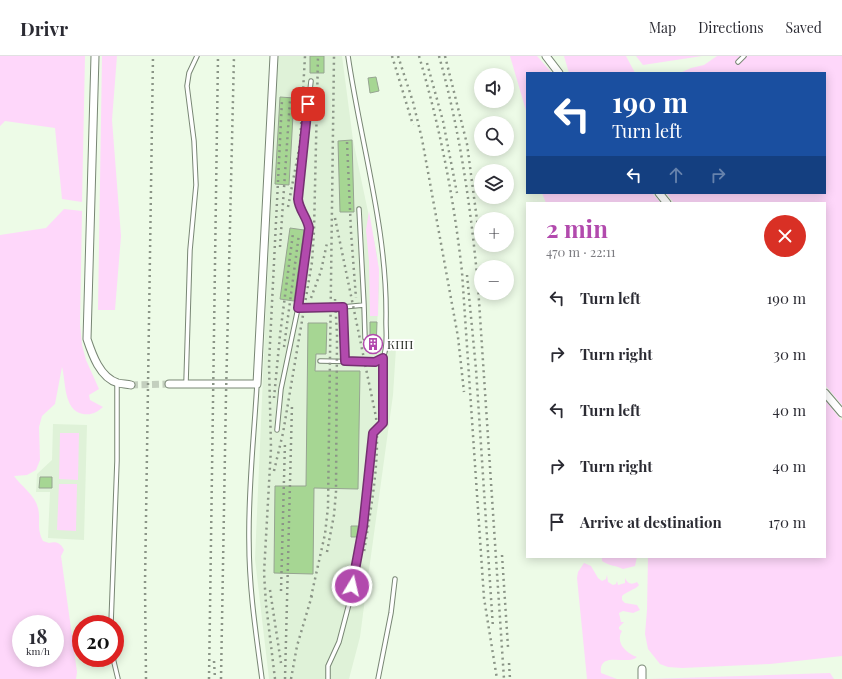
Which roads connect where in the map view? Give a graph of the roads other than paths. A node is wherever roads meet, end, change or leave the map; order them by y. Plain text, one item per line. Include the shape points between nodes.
1 (95, 56) edge
2 (197, 56) edge
3 (274, 56) edge
4 (348, 56) edge
5 (546, 56) edge
6 (744, 56) edge
7 (738, 62) dead end
8 (558, 72) edge
9 (311, 81) dead end
10 (660, 194) edge
11 (666, 202) edge
12 (359, 209) dead end
13 (364, 306) junction
14 (343, 307) junction
15 (298, 308) junction
16 (365, 338) dead end
17 (383, 358) junction
18 (320, 361) dead end
19 (345, 361) junction
20 (117, 383) junction
21 (186, 383) junction
22 (131, 384) tunnel mouth
23 (169, 384) tunnel mouth
24 (257, 384) junction
25 (826, 394) edge
26 (842, 413) edge
27 (277, 430) dead end
28 (395, 579) dead end
29 (111, 615) edge
30 (116, 667) edge
31 (642, 668) dead end
32 (118, 679) edge
33 (262, 679) edge
34 (328, 679) edge
35 (378, 679) edge
36 (642, 679) edge

1 - 20 street via 87,338 99,366
2 - 21 lane via 189,73 187,86 196,186 190,250
3 - 24 street
4 - 17 lane via 383,253 386,347
5 - 8 street
6 - 7 lane
9 - 15 lane via 298,199 308,222 309,234
10 - 11 street
12 - 13 lane
13 - 14 lane
13 - 16 lane
14 - 15 lane
14 - 19 lane
15 - 27 lane via 281,388
17 - 19 lane via 375,362
17 - 34 lane via 383,423 373,433 363,527 350,600 340,642 330,661
18 - 19 lane
20 - 22 street
20 - 29 lane
21 - 23 street
21 - 24 street
24 - 33 lane via 249,543
25 - 26 street
28 - 35 lane
30 - 32 lane
31 - 36 street

